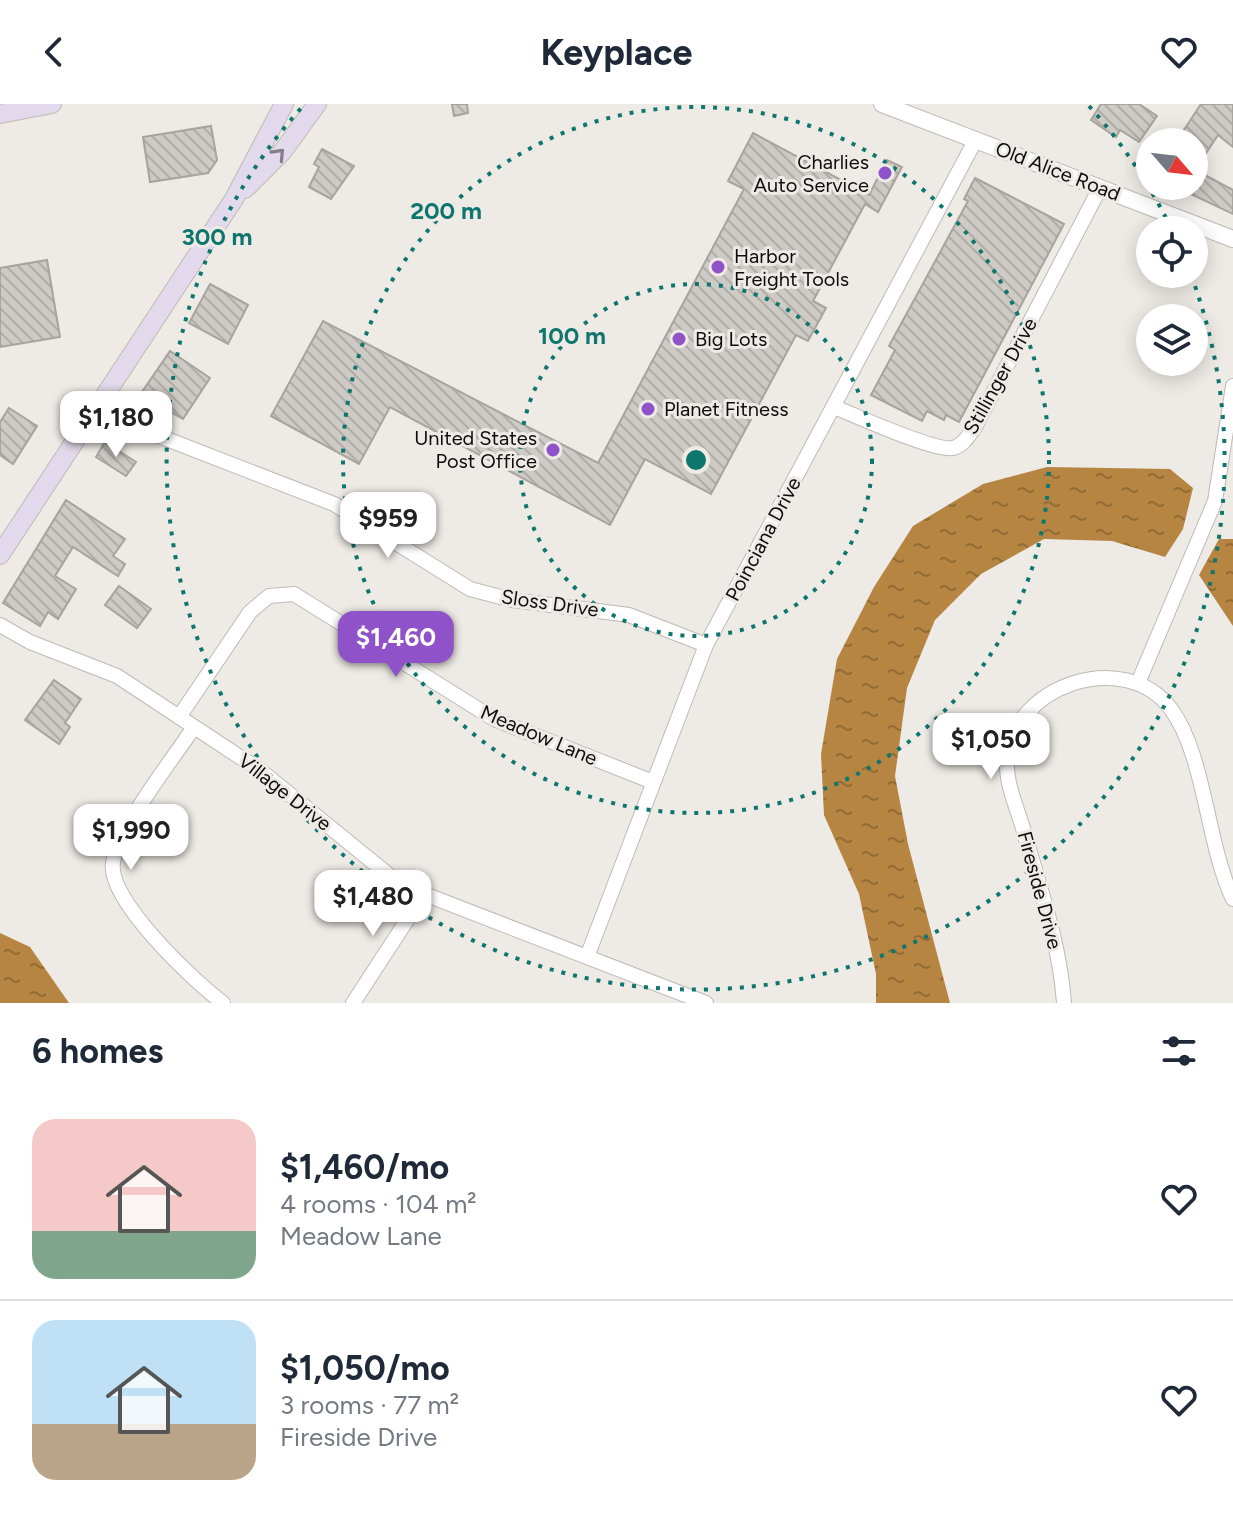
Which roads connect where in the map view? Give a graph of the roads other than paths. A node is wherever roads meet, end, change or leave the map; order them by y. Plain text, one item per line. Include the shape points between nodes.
1 (52, 104) edge
2 (284, 104) edge
3 (882, 104) edge
4 (316, 106) edge
5 (0, 114) edge
6 (976, 139) junction
7 (1100, 188) junction
8 (234, 199) junction
9 (1233, 239) edge
10 (1233, 386) edge
11 (98, 405) junction
12 (834, 407) junction
13 (0, 555) edge
14 (0, 625) edge
15 (706, 645) junction
16 (1138, 683) junction
17 (179, 717) junction
18 (194, 727) junction
19 (653, 782) junction
20 (424, 894) junction
21 (1233, 899) edge
22 (587, 957) junction
23 (223, 1003) edge
24 (353, 1003) edge
25 (706, 1003) edge
26 (1064, 1003) edge

1 - 5 main road
2 - 8 main road
3 - 6 street, Old Alice Road
8 -> 4 main road via 283,151
6 - 7 street, Old Alice Road
6 - 12 street, Poinciana Drive
7 - 9 street, Old Alice Road
7 - 12 street, Stillinger Drive via 961,445 943,448
8 - 11 main road
10 - 16 street via 1215,501
11 - 13 main road
11 - 15 street, Sloss Drive via 128,424 334,504 470,589 512,600 629,615
12 - 15 street, Poinciana Drive
14 - 17 street, Village Drive via 99,667
15 - 19 street, Poinciana Drive
16 - 21 street via 1164,700 1180,724
16 - 26 street, Fireside Drive via 1097,678 1067,684 1026,714 1010,745 1010,783 1060,962
17 - 18 street, Village Drive
17 - 19 street, Meadow Lane via 250,612 269,596 294,594 494,719
18 - 20 street, Village Drive via 288,790 386,875
18 - 23 street via 121,840 113,877 122,897 189,974
19 - 22 street, Poinciana Drive
20 - 22 street, Village Drive
20 - 24 street
22 - 25 street, Village Drive

